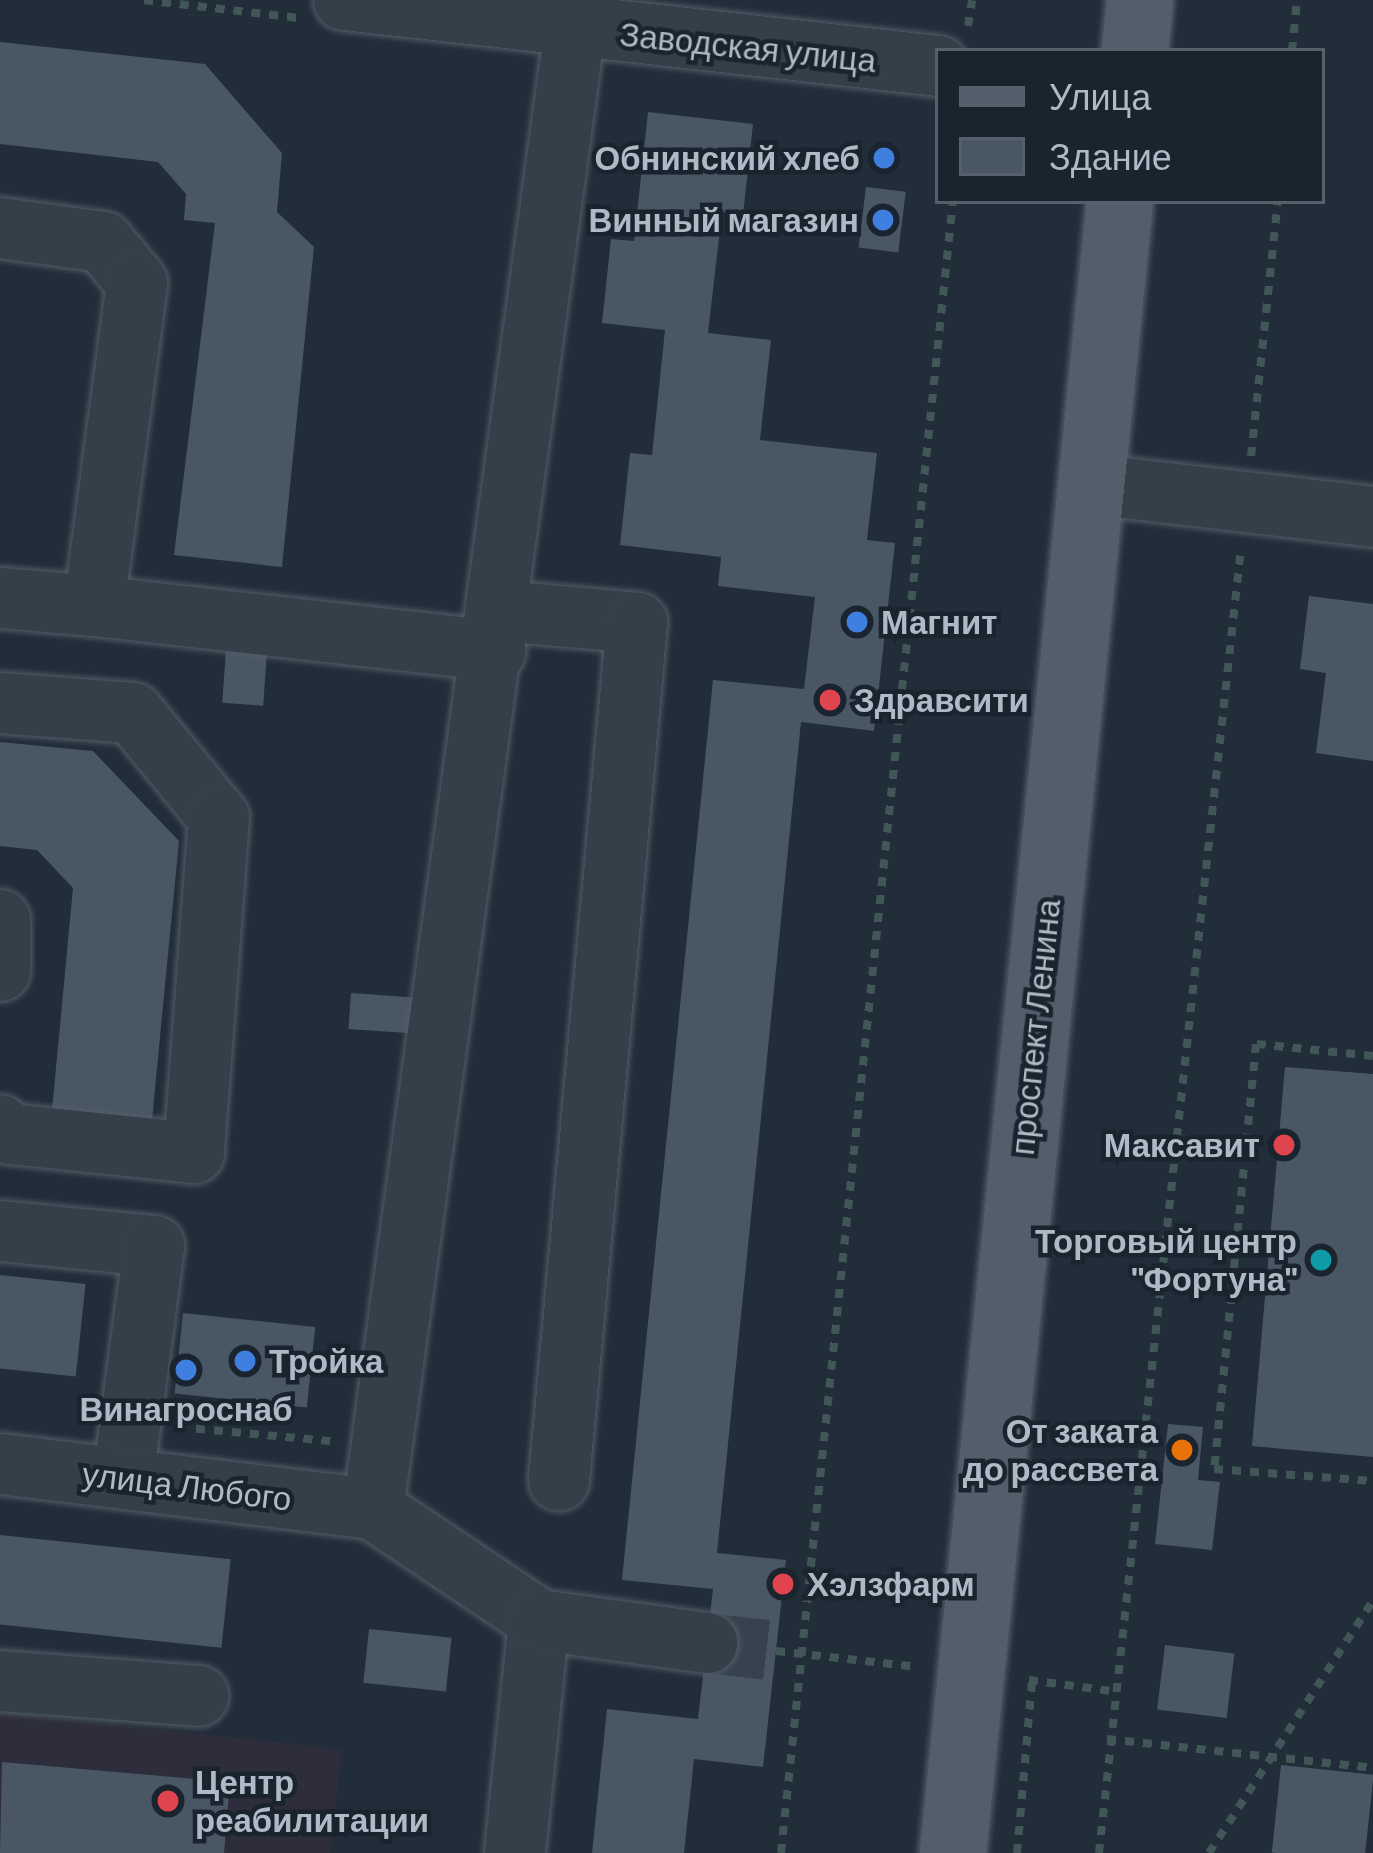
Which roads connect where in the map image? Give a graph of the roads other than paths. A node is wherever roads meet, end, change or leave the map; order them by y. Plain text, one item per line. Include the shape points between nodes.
1 (344, 0) edge
2 (1140, 0) edge
3 (575, 29) junction
4 (1135, 48) edge
5 (935, 66) edge
6 (1120, 204) edge
7 (0, 229) edge
8 (1089, 484) junction
9 (1373, 517) edge
10 (0, 598) edge
11 (94, 606) junction
12 (498, 631) junction
13 (0, 703) edge
14 (0, 920) edge
15 (0, 970) edge
16 (0, 1125) edge
17 (0, 1231) edge
18 (127, 1450) junction
19 (0, 1464) edge
20 (559, 1480) dead end
21 (373, 1509) junction
22 (539, 1620) junction
23 (707, 1643) tunnel mouth
24 (0, 1681) edge
25 (198, 1696) dead end
26 (514, 1853) edge
27 (953, 1853) edge

1 - 3 street, Заводская улица
2 - 4 main road
3 - 5 street, Заводская улица
3 - 12 street
6 - 8 main road, проспект Ленина
7 - 11 street via 103,242 137,283
8 - 9 street
8 - 27 main road, проспект Ленина
10 - 11 street
11 - 12 street
12 - 20 street via 638,623
12 - 21 street
13 - 16 street via 133,713 219,818 194,1153 10,1134
14 - 15 street
17 - 18 street via 154,1246
18 - 19 street, улица Любого
18 - 21 street, улица Любого
21 - 22 street
22 - 23 street
22 - 26 street
24 - 25 street

